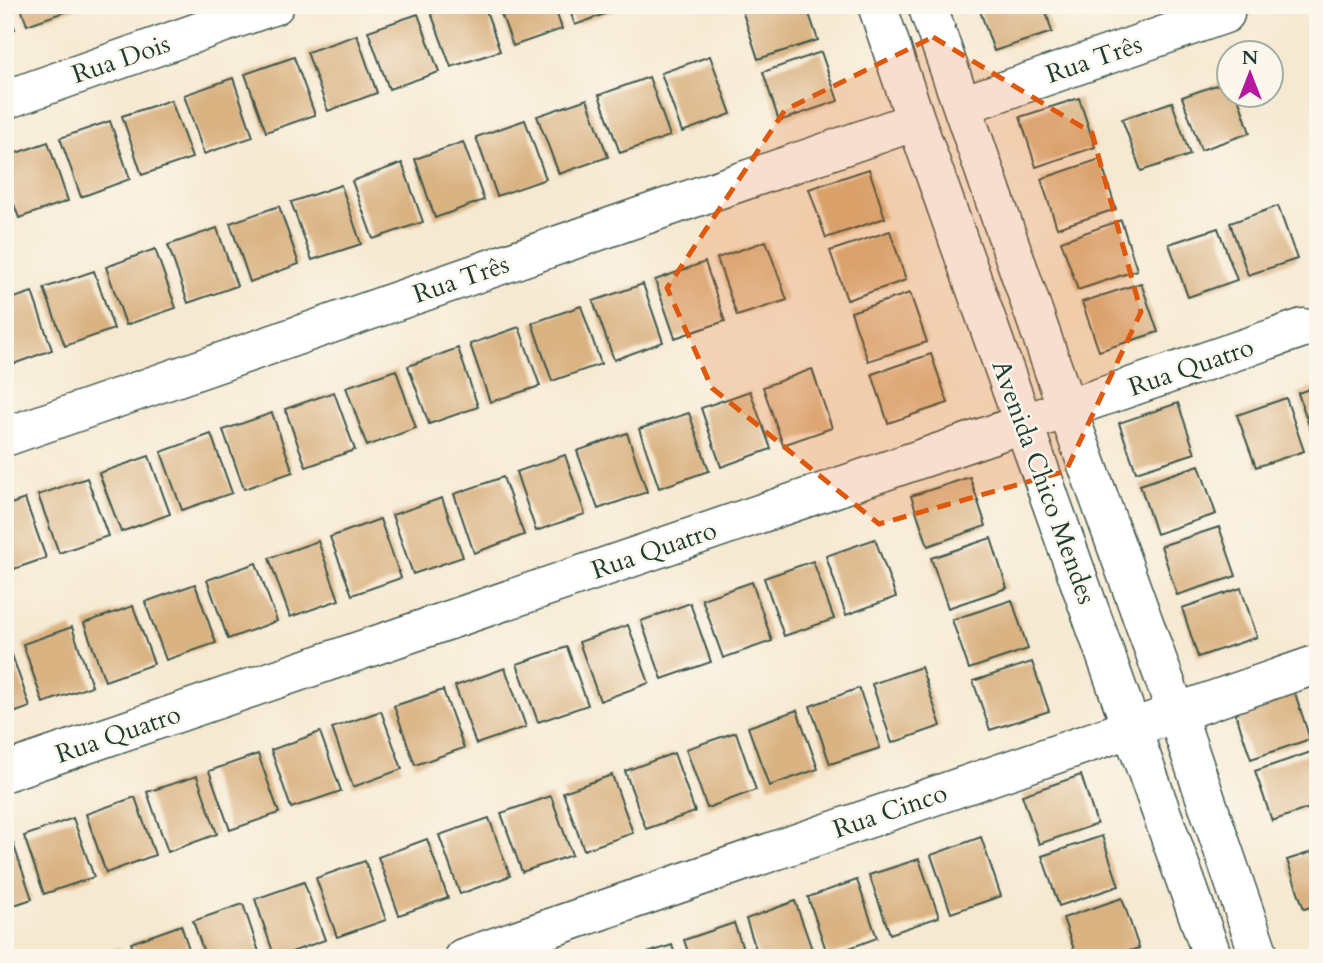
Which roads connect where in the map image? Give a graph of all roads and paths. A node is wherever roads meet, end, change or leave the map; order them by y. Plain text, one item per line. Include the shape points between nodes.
1 (275, 5) edge
2 (877, 5) edge
3 (927, 5) edge
4 (1225, 14) dead end
5 (5, 100) edge
6 (963, 105) junction
7 (916, 121) junction
8 (1303, 328) dead end
9 (1067, 409) junction
10 (1023, 424) junction
11 (5, 437) edge
12 (1318, 664) edge
13 (1177, 713) junction
14 (1132, 728) junction
15 (5, 772) edge
16 (463, 958) edge
17 (1213, 958) edge
18 (1261, 958) edge

1 - 5 street, Rua Dois
2 - 7 street, Avenida Chico Mendes
3 - 6 street, Avenida Chico Mendes
4 - 6 street, Rua Três
6 - 9 street, Avenida Chico Mendes
7 - 10 street, Avenida Chico Mendes
7 - 11 street, Rua Três
8 - 9 street, Rua Quatro
9 - 10 street, Rua Quatro
9 - 13 street, Avenida Chico Mendes
10 - 14 street, Avenida Chico Mendes
10 - 15 street, Rua Quatro
12 - 13 street, Rua Cinco
13 - 14 street, Rua Cinco
13 - 18 street, Avenida Chico Mendes
14 - 16 street, Rua Cinco
14 - 17 street, Avenida Chico Mendes

